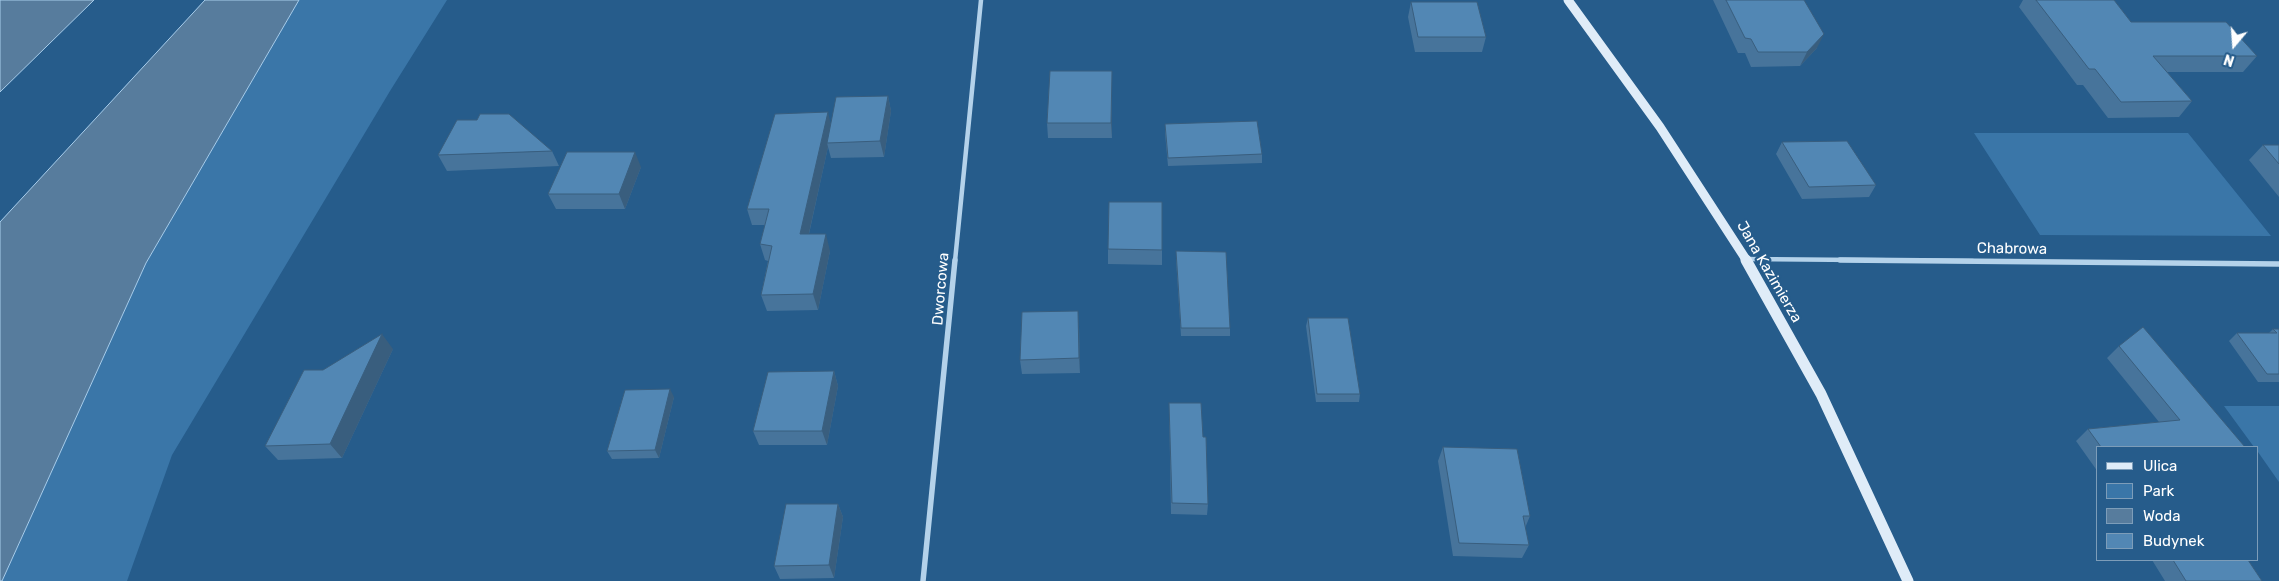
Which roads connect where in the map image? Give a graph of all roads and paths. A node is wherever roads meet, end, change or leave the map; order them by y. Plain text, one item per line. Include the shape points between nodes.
1 (981, 0) edge
2 (1568, 0) edge
3 (1746, 259) junction
4 (2279, 264) edge
5 (923, 581) edge
6 (1908, 581) edge

1 - 5 street, Dworcowa
2 - 3 main road, Jana Kazimierza via 1660,127
3 - 4 street, Chabrowa
3 - 6 main road, Jana Kazimierza via 1821,394

